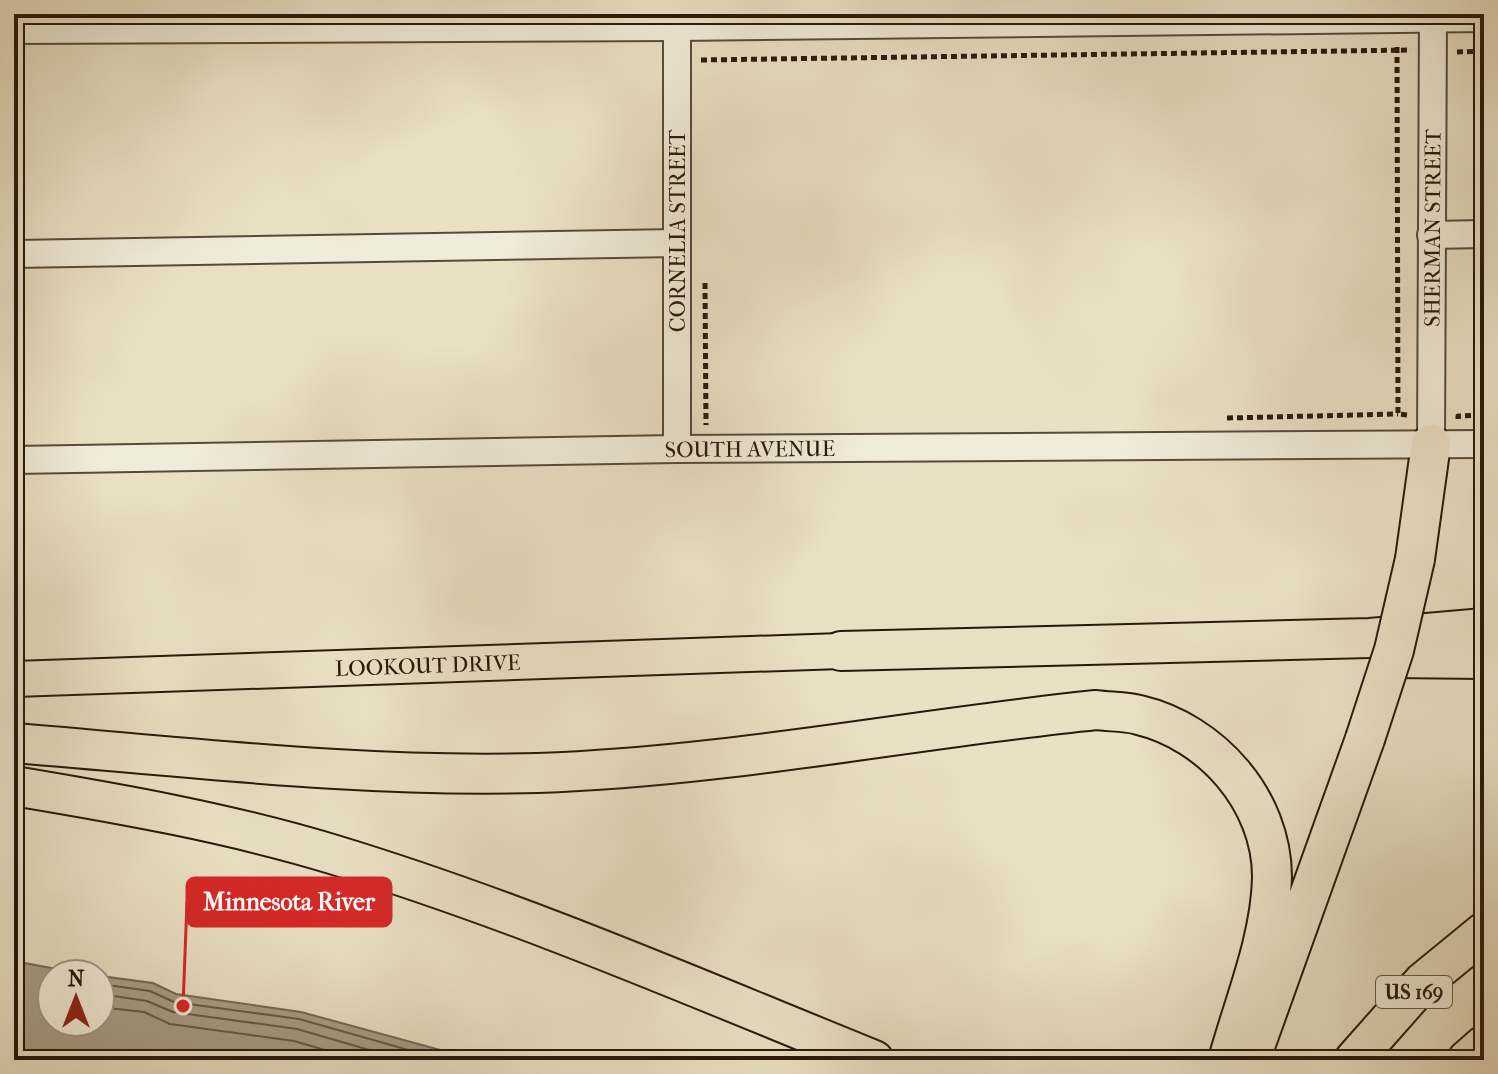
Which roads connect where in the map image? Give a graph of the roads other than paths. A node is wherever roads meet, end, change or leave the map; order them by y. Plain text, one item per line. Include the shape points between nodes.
1 (1433, 16) edge
2 (1484, 18) edge
3 (677, 21) edge
4 (14, 30) edge
5 (1484, 234) edge
6 (1431, 235) junction
7 (677, 243) junction
8 (14, 254) edge
9 (1431, 430) junction
10 (1484, 444) edge
11 (677, 449) junction
12 (14, 460) edge
13 (1484, 628) edge
14 (841, 651) junction
15 (1484, 659) edge
16 (14, 679) edge
17 (14, 743) edge
18 (14, 786) edge
19 (1484, 932) edge
20 (1484, 1045) edge
21 (874, 1060) edge
22 (1228, 1060) edge
23 (1251, 1060) edge
24 (1354, 1060) edge
25 (1467, 1060) edge

1 - 2 street
1 - 3 street
1 - 6 street, SHERMAN STREET
3 - 4 street
3 - 7 street, CORNELIA STREET
5 - 6 street
6 - 9 street, SHERMAN STREET
7 - 8 street
7 - 11 street, CORNELIA STREET
9 - 10 street, SOUTH AVENUE
9 - 11 street, SOUTH AVENUE
9 - 23 highway, bridge via 1415,559 1394,650
11 - 12 street, SOUTH AVENUE
13 - 14 highway via 1370,638
14 - 15 highway
14 - 16 main road, LOOKOUT DRIVE
17 - 22 highway via 361,771 540,773 645,767 1083,712 1139,715 1185,732 1225,762 1266,834 1272,875 1269,911
18 - 21 highway via 223,825 348,859 575,939
19 - 24 highway, US 169 via 1423,982
20 - 25 highway

